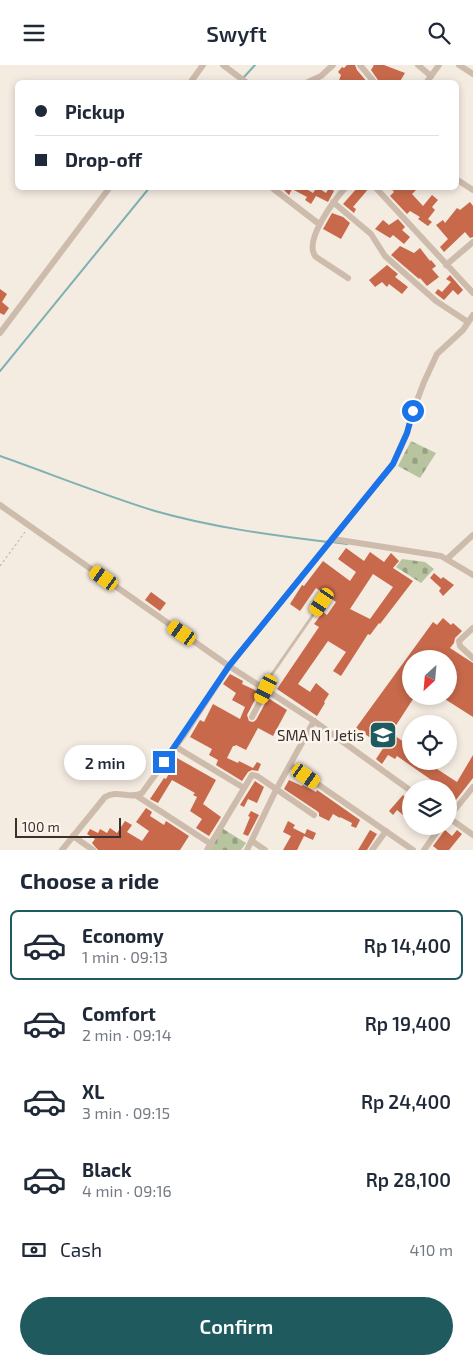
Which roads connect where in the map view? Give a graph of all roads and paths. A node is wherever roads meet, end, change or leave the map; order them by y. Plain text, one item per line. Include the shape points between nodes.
1 (203, 65) edge
2 (223, 65) edge
3 (333, 65) edge
4 (360, 65) edge
5 (418, 65) edge
6 (440, 65) edge
7 (459, 65) edge
8 (473, 74) edge
9 (431, 75) junction
10 (192, 80) edge
11 (243, 80) edge
12 (313, 80) edge
13 (372, 80) edge
14 (428, 80) edge
15 (459, 181) edge
16 (108, 190) edge
17 (275, 190) edge
18 (342, 190) edge
19 (378, 190) edge
20 (473, 190) edge
21 (333, 203) junction
22 (319, 224) junction
23 (473, 242) edge
24 (446, 265) junction
25 (348, 278) dead end
26 (473, 293) edge
27 (473, 315) edge
28 (468, 322) junction
29 (0, 333) edge
30 (0, 505) edge
31 (30, 525) junction
32 (473, 535) edge
33 (331, 542) junction
34 (447, 559) junction
35 (0, 566) edge
36 (473, 575) edge
37 (322, 602) dead end
38 (473, 628) edge
39 (473, 658) edge
40 (229, 666) junction
41 (264, 689) junction
42 (252, 717) dead end
43 (314, 721) junction
44 (176, 747) junction
45 (290, 765) junction
46 (402, 785) edge
47 (473, 787) edge
48 (244, 788) junction
49 (276, 789) junction
50 (137, 796) junction
51 (457, 808) edge
52 (314, 815) dead end
53 (457, 824) edge
54 (386, 831) junction
55 (435, 835) edge
56 (473, 835) edge
57 (73, 836) junction
58 (252, 841) junction
59 (209, 847) edge
60 (62, 850) edge
61 (93, 850) edge
62 (247, 850) edge
63 (265, 850) edge
64 (372, 850) edge
65 (413, 850) edge
66 (424, 850) edge

1 - 10 street
2 - 11 street
3 - 12 street
4 - 13 street
5 - 9 street
6 - 9 street
7 - 8 street
9 - 14 street
15 - 20 street
16 - 29 street
17 - 22 street
18 - 21 street
19 - 24 street
21 - 22 street
21 - 28 street via 371,234 385,256 436,301
22 - 25 street via 312,253
23 - 24 street
24 - 26 street
27 - 28 street
28 - 33 street via 438,354 429,370 393,464
30 - 31 street
31 - 35 path
31 - 40 street
32 - 34 street
33 - 34 street
33 - 40 street
34 - 36 street
37 - 41 lane
38 - 39 street via 459,641
40 - 41 street
40 - 44 street
41 - 42 street
41 - 43 street
43 - 45 street
43 - 46 street
44 - 48 street
44 - 50 street
45 - 49 street
45 - 54 street
47 - 51 street
48 - 49 street via 254,775
48 - 59 street
49 - 52 street
49 - 58 street
50 - 57 street via 120,793 105,797
50 - 59 street
53 - 56 street
54 - 64 street
54 - 65 street
55 - 66 street
57 - 60 street
57 - 61 street
58 - 62 street
58 - 63 street

